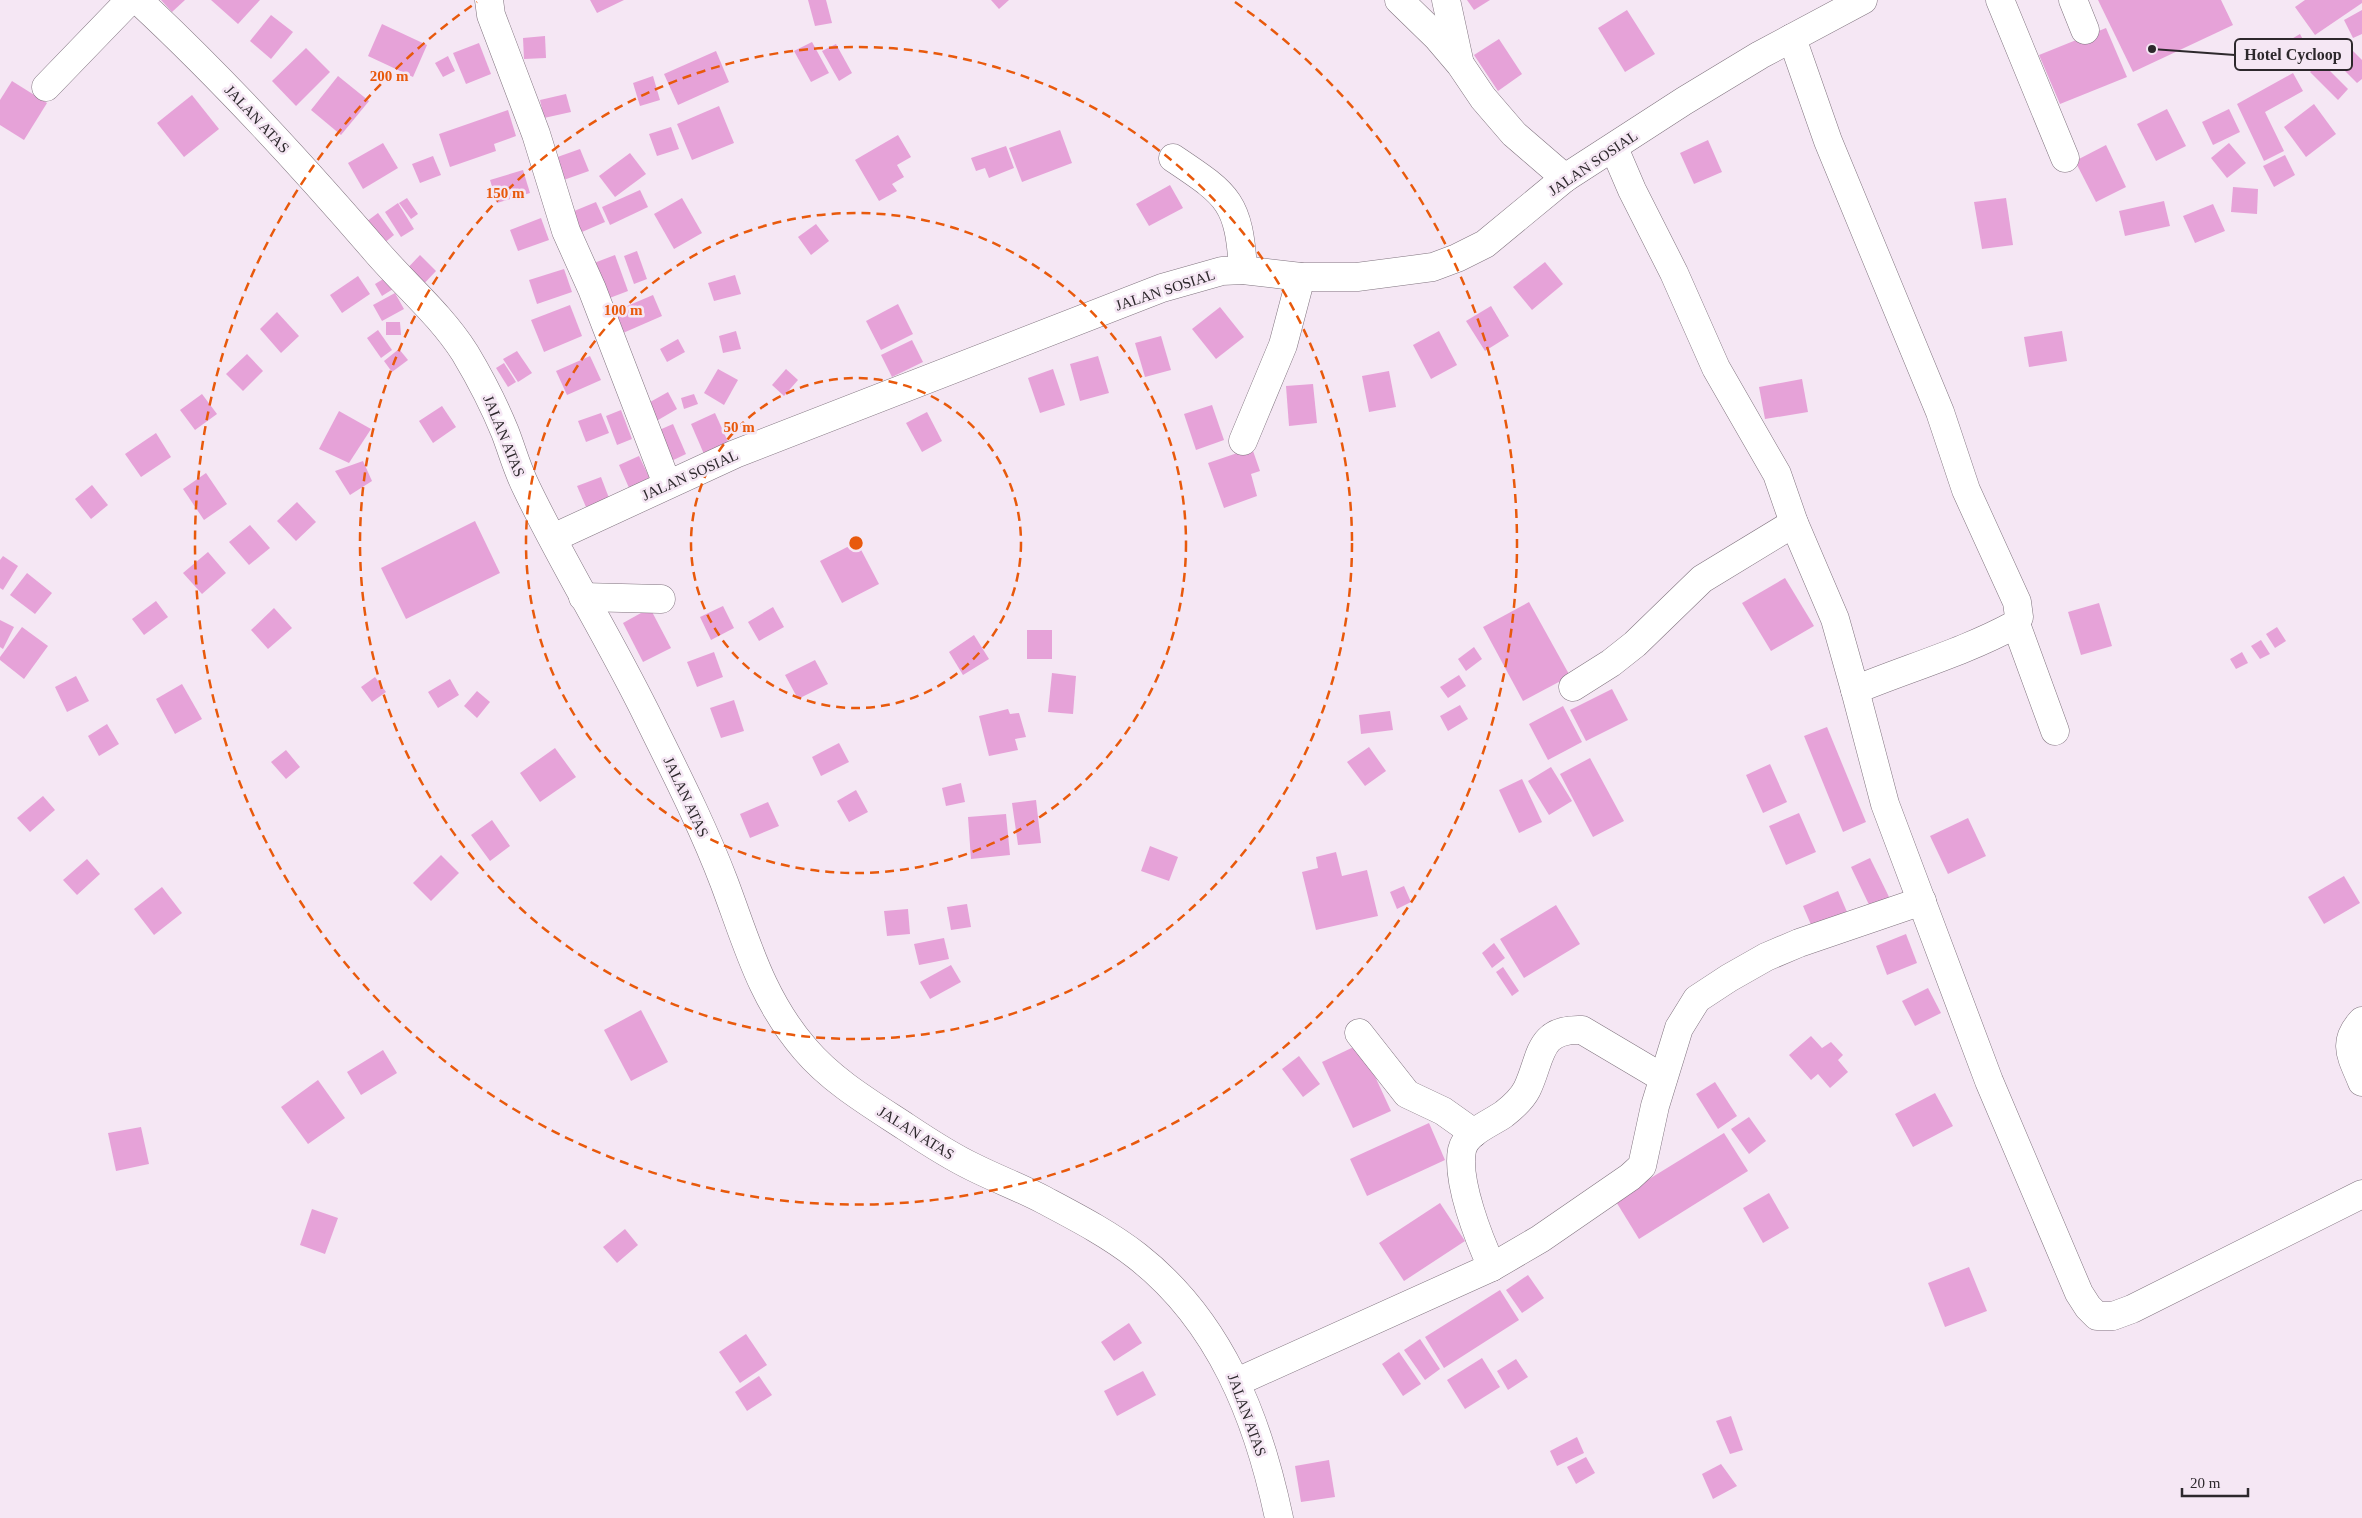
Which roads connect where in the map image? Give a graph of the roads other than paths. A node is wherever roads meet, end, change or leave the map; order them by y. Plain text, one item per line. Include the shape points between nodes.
1 (130, 0) edge
2 (138, 0) edge
3 (488, 0) edge
4 (1399, 0) edge
5 (1446, 0) edge
6 (1863, 0) edge
7 (2000, 0) edge
8 (2073, 0) edge
9 (2085, 30) dead end
10 (1792, 38) junction
11 (1460, 64) junction
12 (46, 87) dead end
13 (1614, 148) junction
14 (1173, 158) dead end
15 (2065, 158) dead end
16 (1565, 178) junction
17 (1243, 270) junction
18 (1301, 277) junction
19 (1243, 441) dead end
20 (667, 484) junction
21 (1794, 524) junction
22 (553, 538) junction
23 (583, 596) junction
24 (661, 599) dead end
25 (2016, 624) junction
26 (1573, 687) dead end
27 (1855, 690) junction
28 (2055, 731) dead end
29 (1922, 901) junction
30 (2362, 1021) edge
31 (1359, 1033) dead end
32 (1662, 1078) junction
33 (2362, 1082) edge
34 (1474, 1133) junction
35 (2362, 1194) edge
36 (1492, 1267) junction
37 (1237, 1382) junction
38 (1279, 1518) edge

1 - 12 street
2 - 22 street, JALAN ATAS via 272,134 378,254 429,305 484,386 524,484
3 - 20 street via 566,230
4 - 11 street
5 - 11 street
6 - 10 street, JALAN SOSIAL
7 - 15 street
8 - 9 street
10 - 13 street, JALAN SOSIAL via 1684,101
10 - 25 street via 1836,160 1933,394 1966,490 2017,602 2019,617
11 - 16 street via 1483,98 1514,134
13 - 16 street, JALAN SOSIAL
13 - 21 street via 1716,368 1777,474
14 - 17 street via 1213,185 1229,202 1238,226
16 - 18 street, JALAN SOSIAL via 1485,244 1457,258 1433,267 1357,277
17 - 18 street, JALAN SOSIAL
17 - 20 street, JALAN SOSIAL via 1222,271 1162,288 735,454
18 - 19 street via 1283,345
20 - 22 street, JALAN SOSIAL
21 - 26 street via 1702,579 1635,644 1612,663
21 - 27 street via 1835,619
22 - 23 street, JALAN ATAS
23 - 24 street
23 - 37 street, JALAN ATAS via 605,632 690,806 724,884 759,978 795,1038 858,1095 931,1144 1040,1198 1133,1252 1191,1310 1216,1343
25 - 27 street via 1958,651
25 - 28 street
27 - 29 street via 1885,804
29 - 32 street via 1799,943 1766,957 1708,991 1697,999 1679,1028
29 - 35 street via 1989,1081 2079,1293 2098,1316 2113,1316 2132,1309
30 - 33 street via 2350,1035 2350,1046
31 - 34 street via 1407,1094 1443,1111
32 - 34 street via 1582,1030 1560,1032 1542,1048 1526,1091 1518,1102
32 - 36 street via 1642,1166 1560,1226
34 - 36 street via 1462,1150 1464,1182 1478,1237
36 - 37 street
37 - 38 street, JALAN ATAS via 1265,1463

